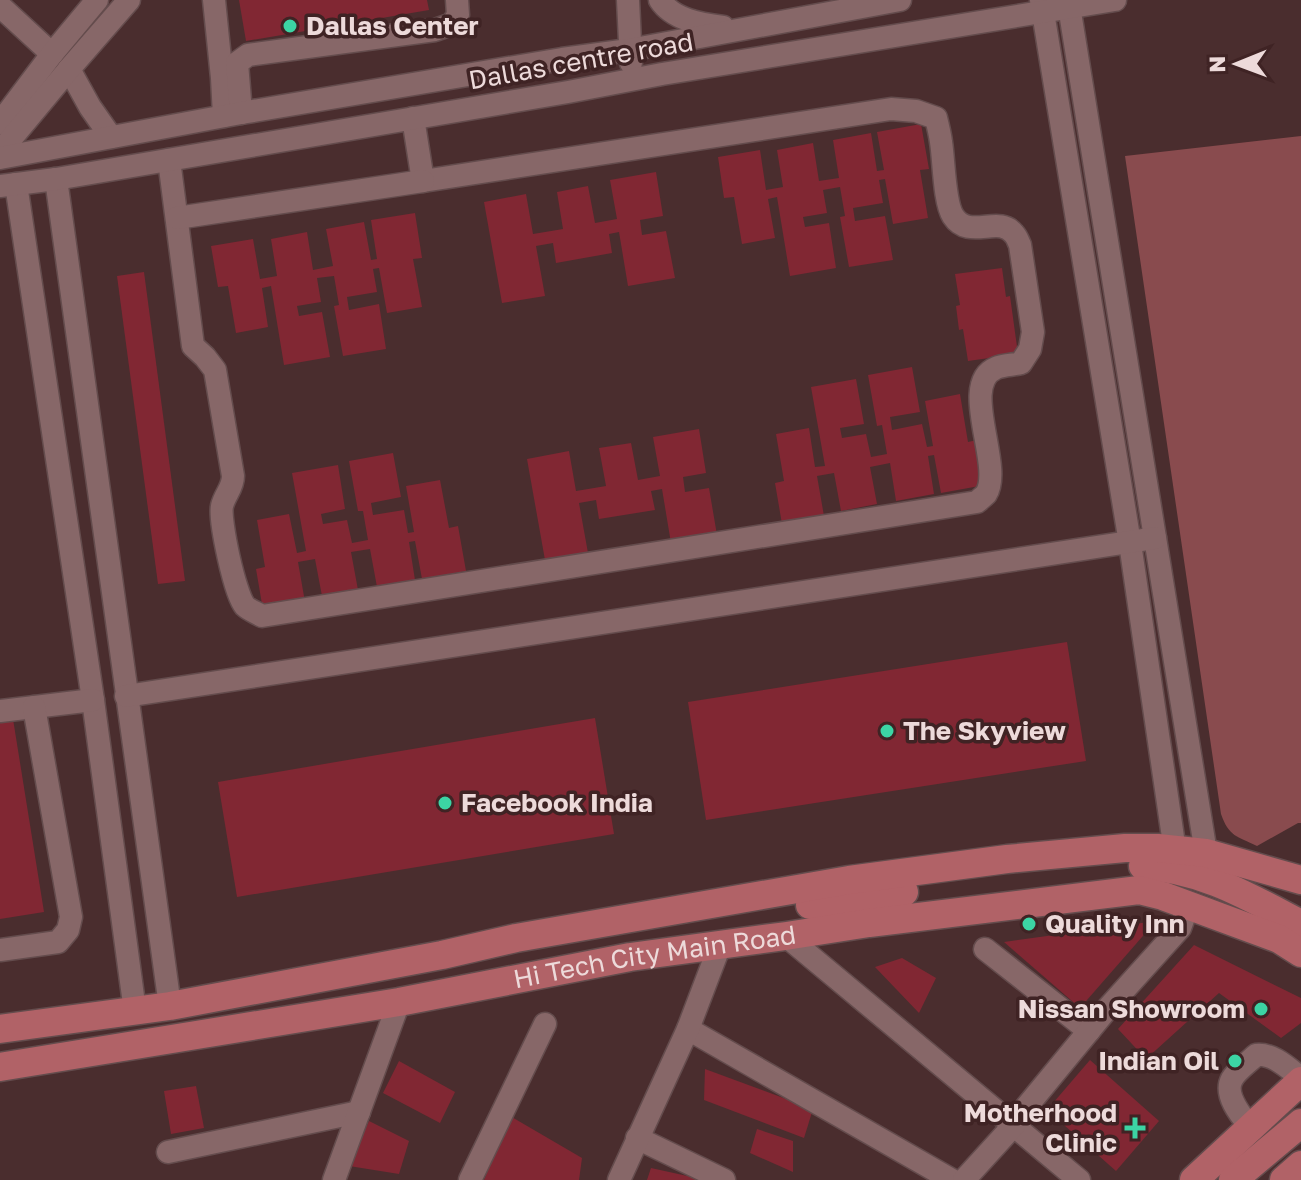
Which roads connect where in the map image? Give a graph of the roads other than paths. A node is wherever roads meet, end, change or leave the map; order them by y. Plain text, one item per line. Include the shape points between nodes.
1 (129, 0) edge
2 (214, 0) edge
3 (457, 0) edge
4 (628, 0) edge
5 (660, 0) edge
6 (900, 0) edge
7 (1115, 0) edge
8 (93, 1) edge
9 (1069, 4) edge
10 (0, 6) edge
11 (1042, 6) edge
12 (798, 10) edge
13 (735, 29) junction
14 (629, 50) junction
15 (60, 62) junction
16 (633, 80) junction
17 (233, 114) junction
18 (413, 118) junction
19 (0, 123) edge
20 (111, 137) junction
21 (0, 155) edge
22 (169, 160) junction
23 (56, 179) junction
24 (423, 181) junction
25 (8, 185) edge
26 (177, 218) junction
27 (1155, 538) junction
28 (1130, 543) junction
29 (126, 696) junction
30 (93, 700) junction
31 (34, 707) junction
32 (0, 711) edge
33 (1175, 851) junction
34 (1206, 853) junction
35 (1301, 880) edge
36 (1188, 906) junction
37 (1301, 924) edge
38 (786, 936) junction
39 (720, 945) junction
40 (985, 949) dead end
41 (0, 950) edge
42 (1301, 953) edge
43 (486, 985) junction
44 (399, 1002) junction
45 (170, 1006) junction
46 (135, 1011) junction
47 (545, 1024) dead end
48 (0, 1029) edge
49 (688, 1029) junction
50 (1089, 1031) junction
51 (0, 1067) edge
52 (1301, 1080) edge
53 (359, 1112) junction
54 (1301, 1123) edge
55 (1014, 1125) junction
56 (1251, 1128) junction
57 (637, 1138) junction
58 (168, 1152) dead end
59 (1301, 1165) edge
60 (334, 1180) edge
61 (470, 1180) edge
62 (619, 1180) edge
63 (724, 1180) edge
64 (952, 1180) edge
65 (964, 1180) edge
66 (1079, 1180) edge
67 (1194, 1180) edge
68 (1233, 1180) edge
69 (1284, 1180) edge

1 - 15 street
2 - 17 street via 222,78
3 - 17 street via 458,15 452,24 435,30 248,55 237,63
4 - 14 street
5 - 13 street via 674,14
6 - 12 street, Dallas centre road
7 - 9 street, Dallas centre road
8 - 15 street
9 - 11 street, Dallas centre road
9 - 27 street
10 - 15 street
11 - 16 street, Dallas centre road
11 - 28 street
12 - 13 street, Dallas centre road
13 - 14 street, Dallas centre road
14 - 16 street
14 - 17 street, Dallas centre road
15 - 19 street
15 - 20 street
15 - 21 street
16 - 18 street, Dallas centre road
17 - 20 street, Dallas centre road
18 - 22 street, Dallas centre road
18 - 24 street
20 - 21 street, Dallas centre road
22 - 23 street, Dallas centre road
22 - 26 street
23 - 25 street, Dallas centre road
23 - 29 street
24 - 26 street
24 - 26 street via 891,109 936,118 953,216 965,227 1001,225 1013,232 1020,245 1033,332 1021,363 995,368 980,390 990,475 987,492 977,502 262,616 246,606 231,567 222,506 233,476 215,370 193,346
25 - 30 street
27 - 28 street
27 - 34 street
28 - 29 street
28 - 33 street
29 - 45 street
30 - 31 street
30 - 46 street
31 - 32 street
31 - 41 street via 71,917 58,942
33 - 34 main road, Hi Tech City Main Road
33 - 45 main road, Hi Tech City Main Road via 1125,848 849,880
34 - 35 main road, Hi Tech City Main Road
36 - 38 main road, Hi Tech City Main Road via 1139,890
36 - 42 main road, Hi Tech City Main Road via 1279,939
36 - 50 street via 1180,928
37 - 43 main road via 1195,874 1112,865 787,909 549,951
38 - 39 main road, Hi Tech City Main Road
38 - 55 street
39 - 43 main road, Hi Tech City Main Road
39 - 49 street
40 - 50 street
43 - 44 main road, Hi Tech City Main Road
44 - 51 main road, Hi Tech City Main Road
44 - 53 street
45 - 46 main road, Hi Tech City Main Road
46 - 48 main road, Hi Tech City Main Road
47 - 61 street
49 - 57 street
49 - 64 street
50 - 55 street
52 - 56 main road
52 - 56 street via 1272,1057 1256,1055 1230,1087
53 - 58 street
53 - 60 street
54 - 68 main road
55 - 65 street
55 - 66 street
56 - 67 main road
57 - 62 street
57 - 63 street
59 - 69 main road

